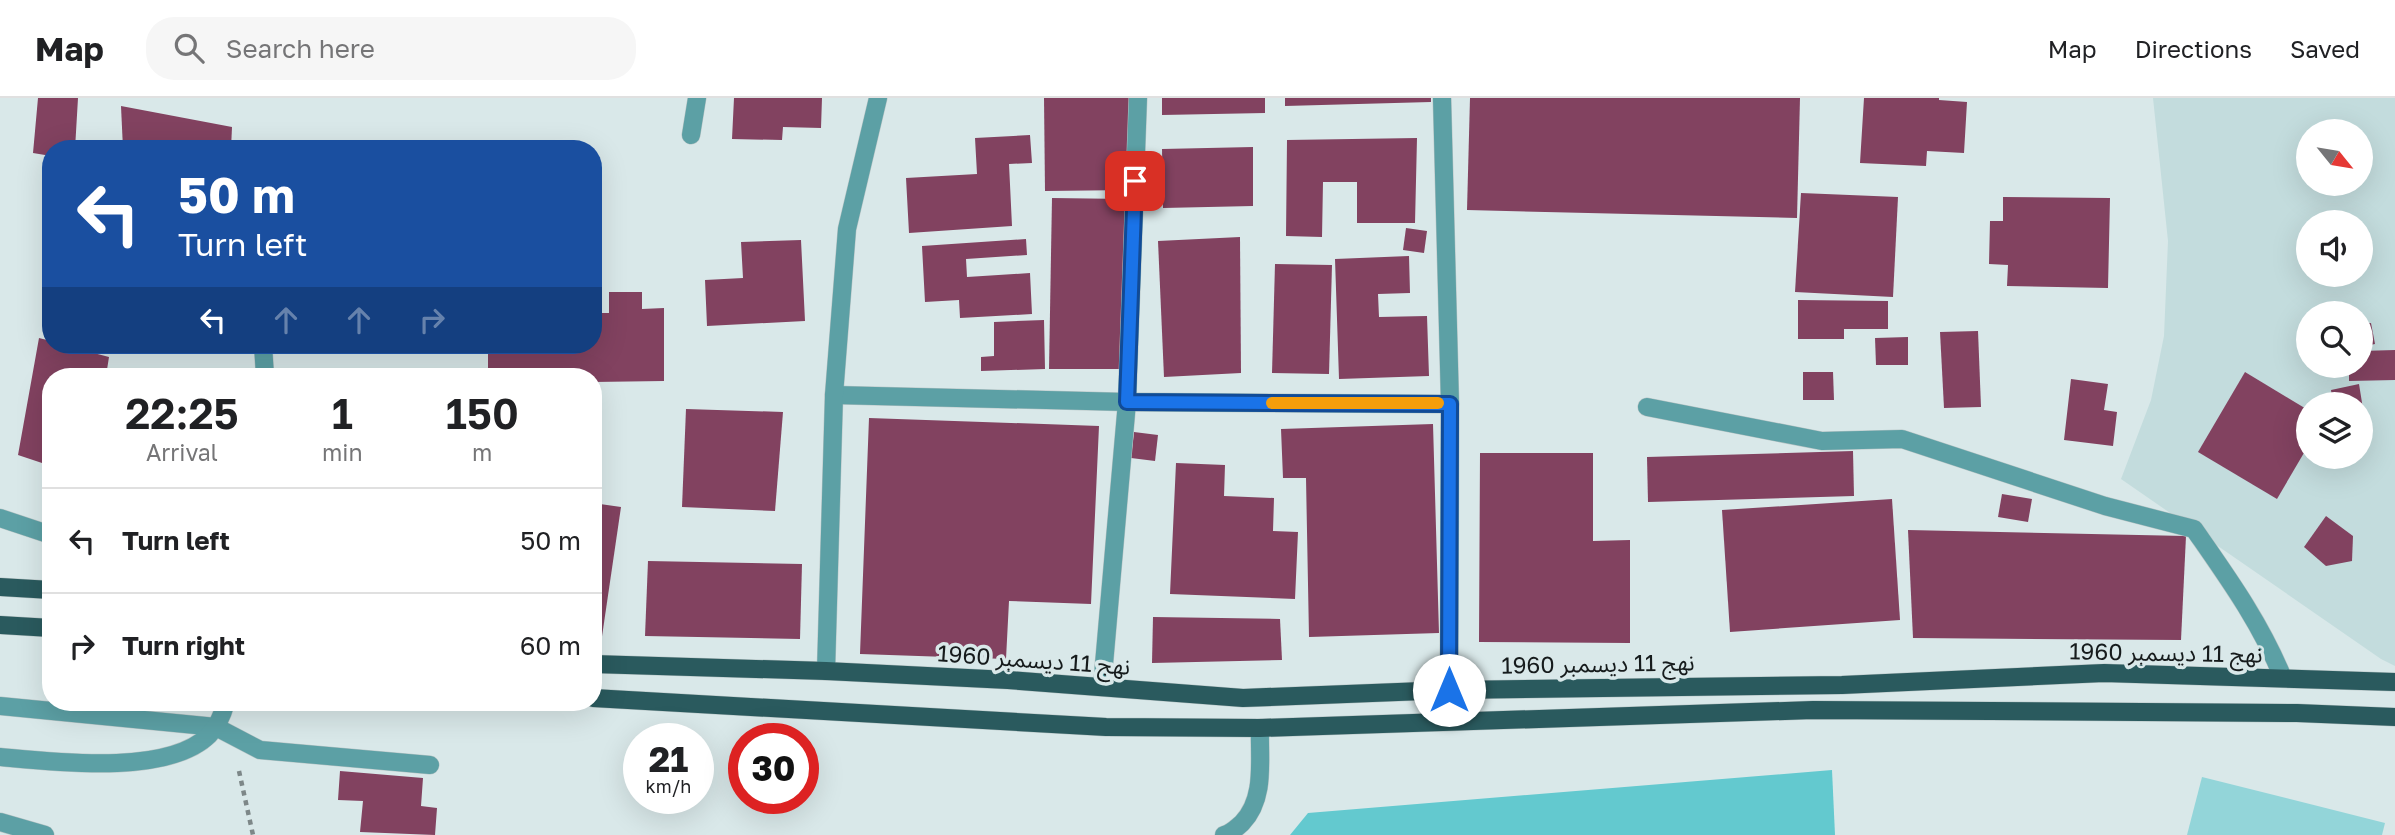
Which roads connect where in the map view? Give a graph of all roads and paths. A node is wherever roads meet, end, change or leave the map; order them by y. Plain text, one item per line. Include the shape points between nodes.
1 (697, 98) edge
2 (878, 98) edge
3 (1138, 98) edge
4 (1442, 98) edge
5 (691, 135) dead end
6 (834, 396) junction
7 (1127, 402) junction
8 (1450, 404) junction
9 (1647, 407) dead end
10 (0, 519) edge
11 (42, 532) edge
12 (0, 587) edge
13 (42, 589) edge
14 (0, 625) edge
15 (42, 627) edge
16 (602, 664) edge
17 (825, 671) junction
18 (2283, 678) junction
19 (2395, 682) edge
20 (1102, 687) junction
21 (1449, 690) junction
22 (602, 699) edge
23 (0, 706) edge
24 (42, 710) edge
25 (51, 711) edge
26 (222, 711) edge
27 (2395, 717) edge
28 (216, 727) junction
29 (1260, 728) junction
30 (232, 736) junction
31 (0, 757) edge
32 (430, 765) dead end
33 (0, 822) edge
34 (45, 835) edge
35 (253, 835) edge
36 (1224, 835) edge

1 - 5 street
2 - 6 street via 847,229
3 - 7 street
4 - 8 street
6 - 7 street
6 - 17 street
7 - 8 street
7 - 20 street
8 - 21 street
9 - 18 street via 1822,441 1902,439 2105,506 2194,529 2250,611
10 - 11 street
12 - 13 main road
14 - 15 main road
16 - 17 main road, نهج 11 ديسمبر 1960
17 - 20 main road, نهج 11 ديسمبر 1960
18 - 19 main road, نهج 11 ديسمبر 1960
18 - 21 main road, نهج 11 ديسمبر 1960 via 2104,673 1842,685
20 - 21 main road, نهج 11 ديسمبر 1960 via 1243,698
22 - 29 main road via 1105,727
23 - 24 street
25 - 28 street
26 - 28 street
27 - 29 main road via 1813,710
28 - 30 street
28 - 31 street via 195,746 148,761
29 - 36 street via 1259,793 1249,815
30 - 32 street via 260,750
30 - 35 path
33 - 34 street

